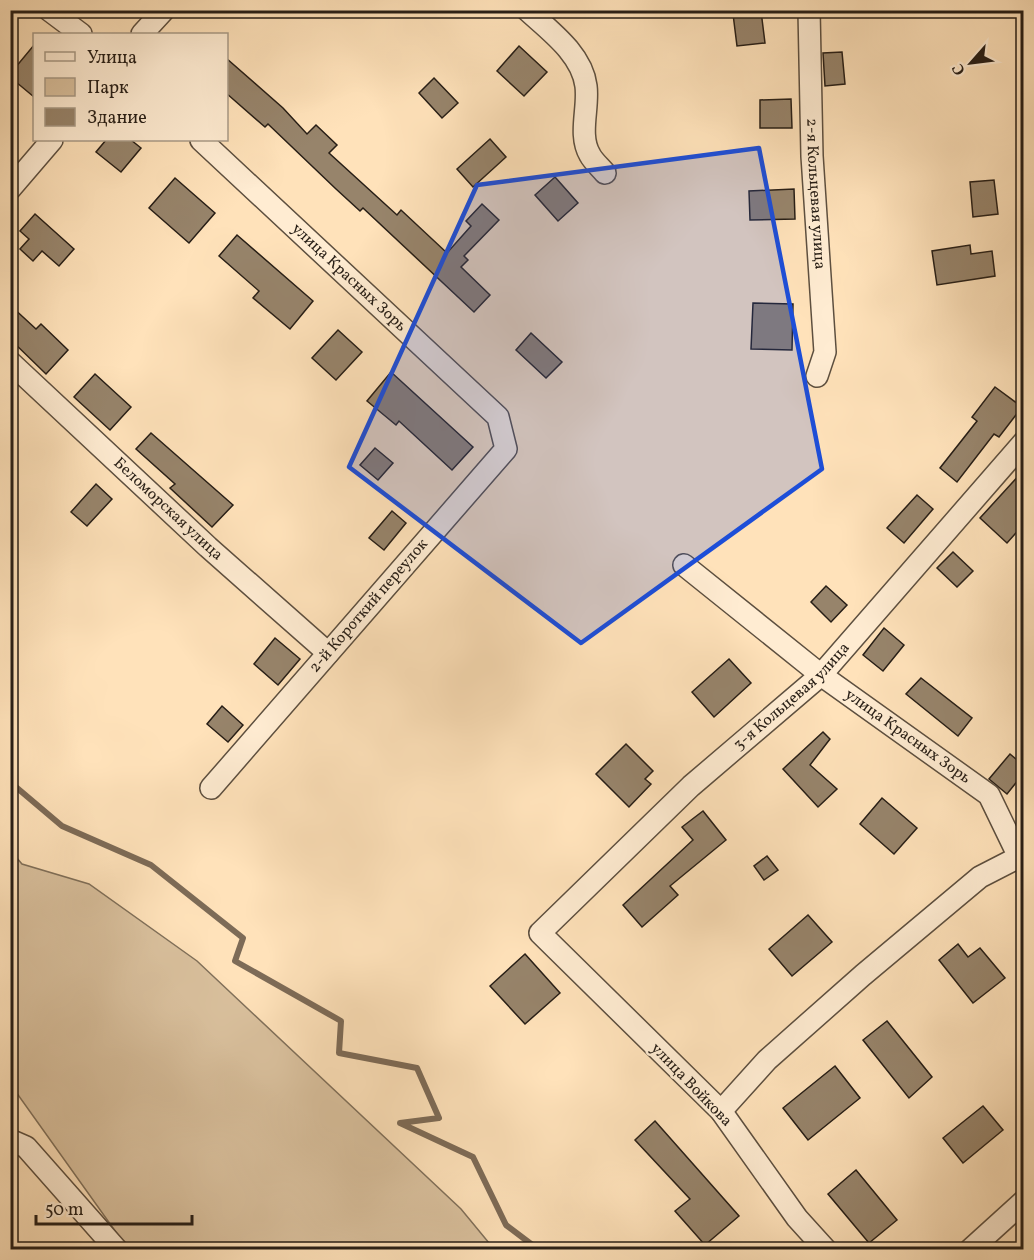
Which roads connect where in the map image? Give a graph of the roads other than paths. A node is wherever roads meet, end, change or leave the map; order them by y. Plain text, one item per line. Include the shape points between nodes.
1 (49, 10) edge
2 (164, 10) edge
3 (527, 10) edge
4 (808, 10) edge
5 (80, 33) edge
6 (143, 33) edge
7 (51, 141) edge
8 (202, 141) edge
9 (605, 173) dead end
10 (10, 189) edge
11 (10, 362) edge
12 (817, 376) dead end
13 (498, 417) joint
14 (1023, 442) edge
15 (684, 565) dead end
16 (328, 653) junction
17 (821, 675) junction
18 (211, 788) dead end
19 (1021, 859) edge
20 (540, 933) joint
21 (721, 1111) junction
22 (10, 1140) edge
23 (1023, 1201) edge
24 (117, 1250) edge
25 (826, 1250) edge
26 (970, 1250) edge

1 - 5 street
2 - 6 street
3 - 9 street via 564,44 577,62 586,85 585,135 589,154
4 - 12 street, 2-я Кольцевая улица via 812,156 825,352
7 - 10 street
8 - 13 street, улица Красных Зорь
11 - 16 street, Беломорская улица
13 - 16 street, 2-й Короткий переулок via 506,449
14 - 17 street, 3-я Кольцевая улица
15 - 17 street, улица Красных Зорь
16 - 18 street, 2-й Короткий переулок
17 - 19 street, улица Красных Зорь via 989,795
17 - 20 street, 3-я Кольцевая улица via 691,786
19 - 21 street via 980,877 863,975 767,1060
20 - 21 street, улица Войкова
21 - 25 street, улица Войкова via 797,1218
22 - 24 street via 26,1147
23 - 26 street

